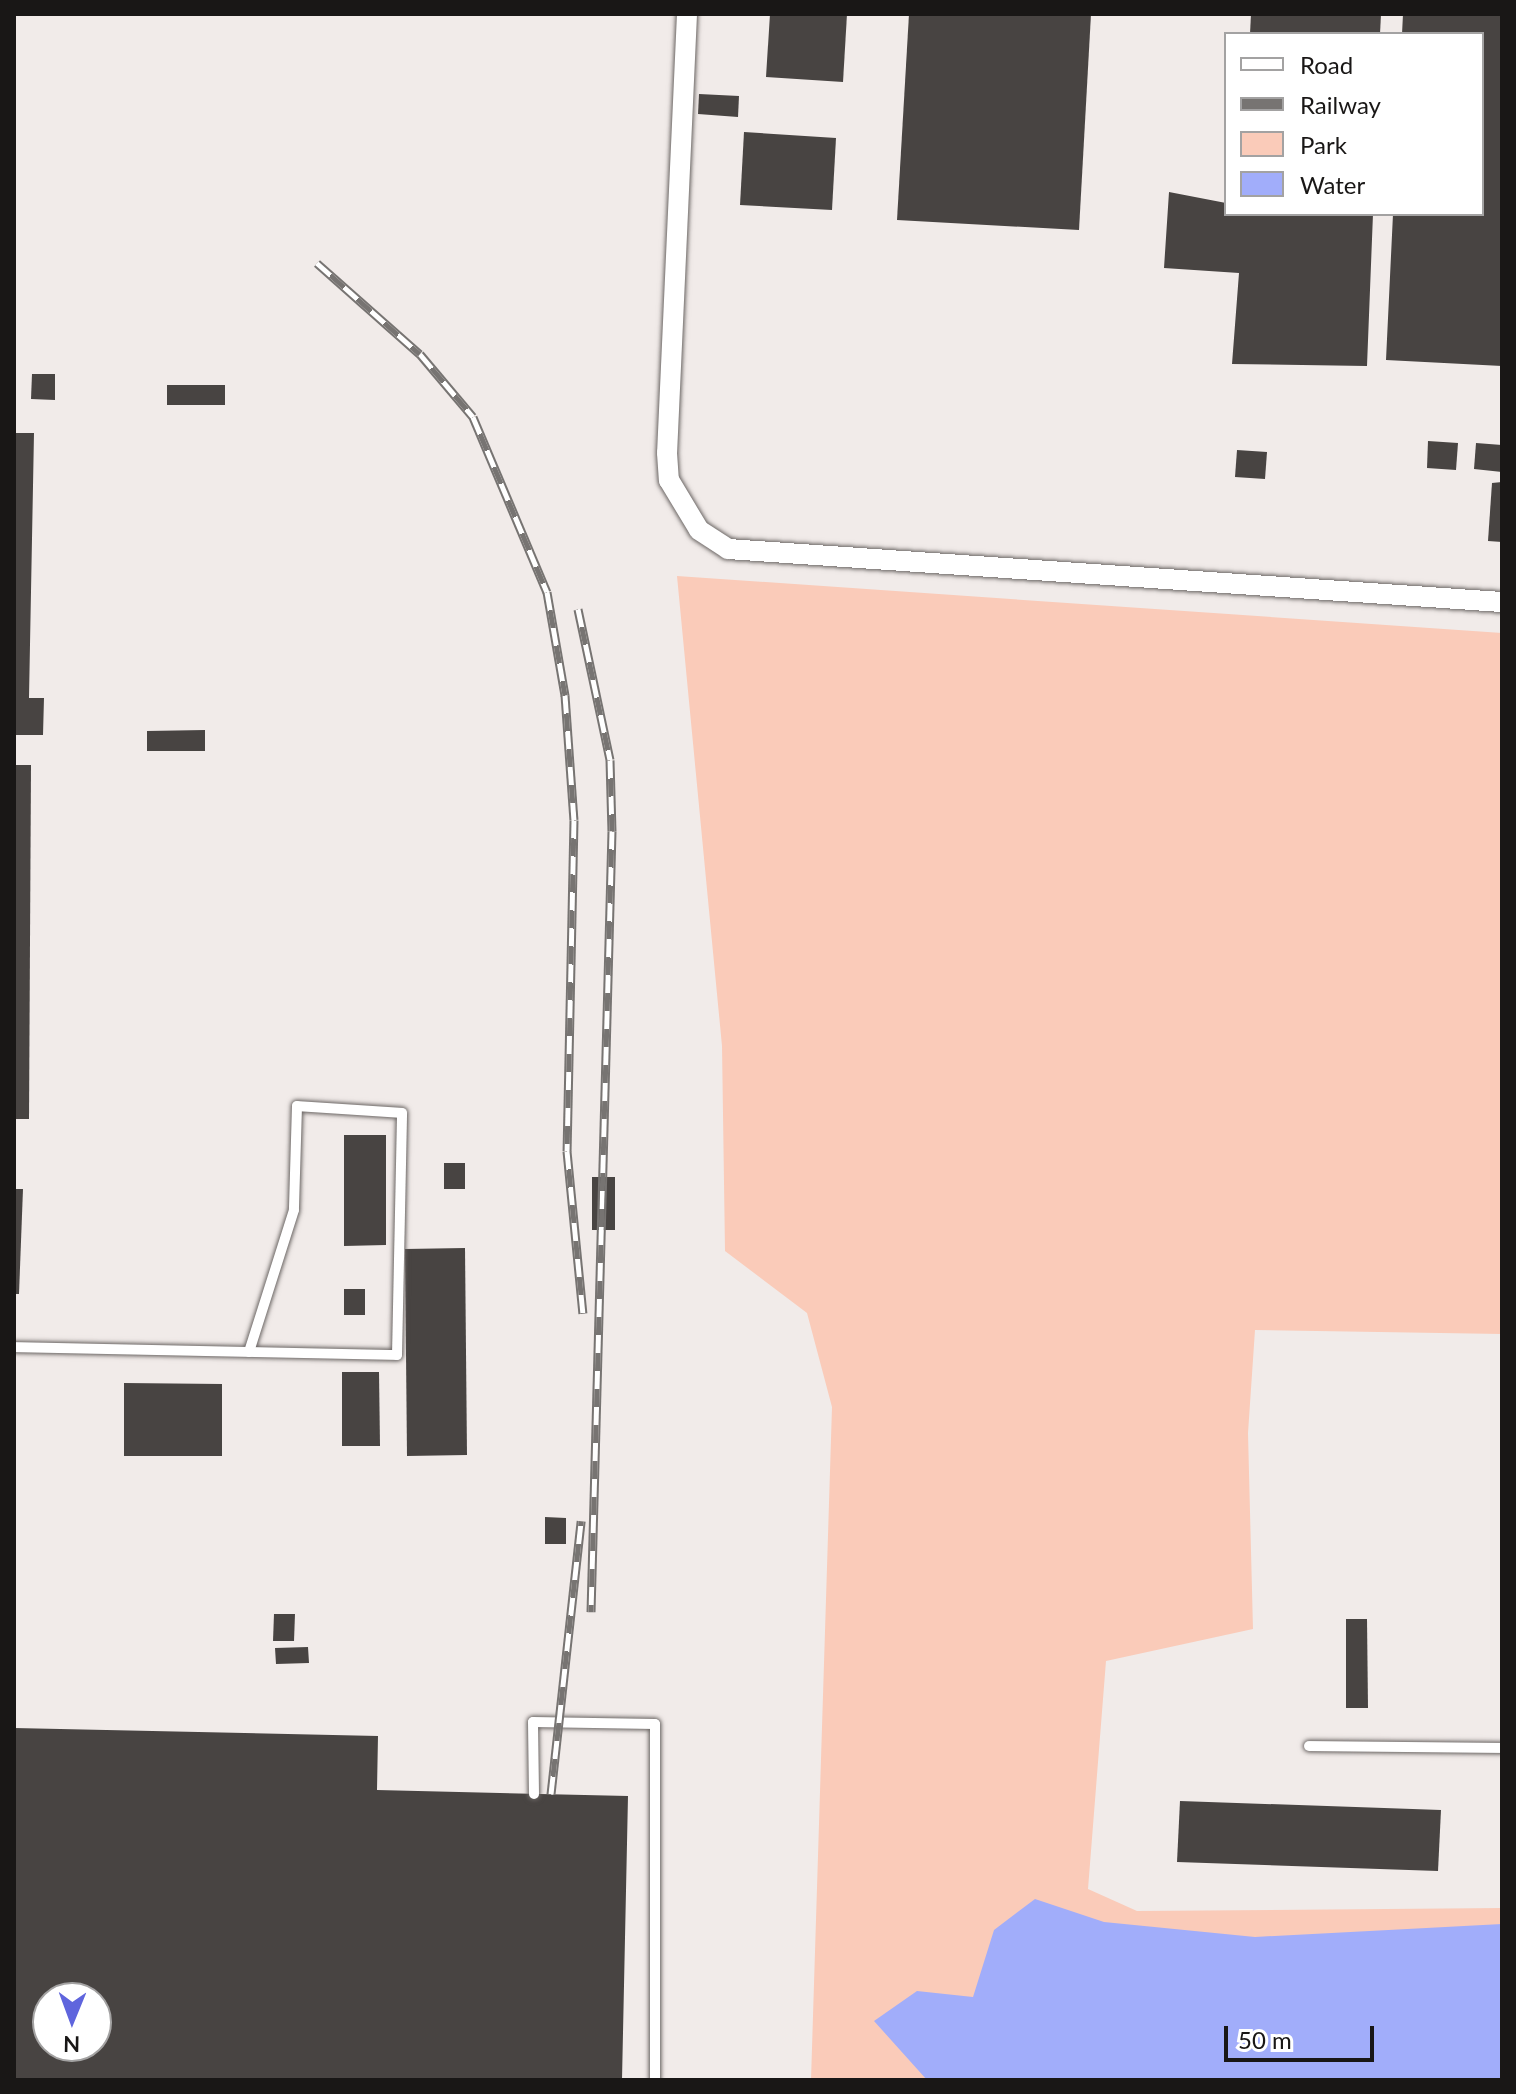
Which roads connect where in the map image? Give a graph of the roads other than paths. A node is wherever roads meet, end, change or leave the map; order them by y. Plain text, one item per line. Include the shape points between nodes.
1 (687, 14) edge
2 (1502, 602) edge
3 (14, 1347) edge
4 (249, 1352) junction
5 (1309, 1746) dead end
6 (1502, 1748) edge
7 (534, 1794) dead end
8 (655, 2080) edge

1 - 2 street via 667,453 669,480 699,530 728,549
3 - 4 lane
4 - 4 lane via 397,1355 402,1113 297,1106 294,1210
5 - 6 lane
7 - 8 lane via 533,1722 655,1724

